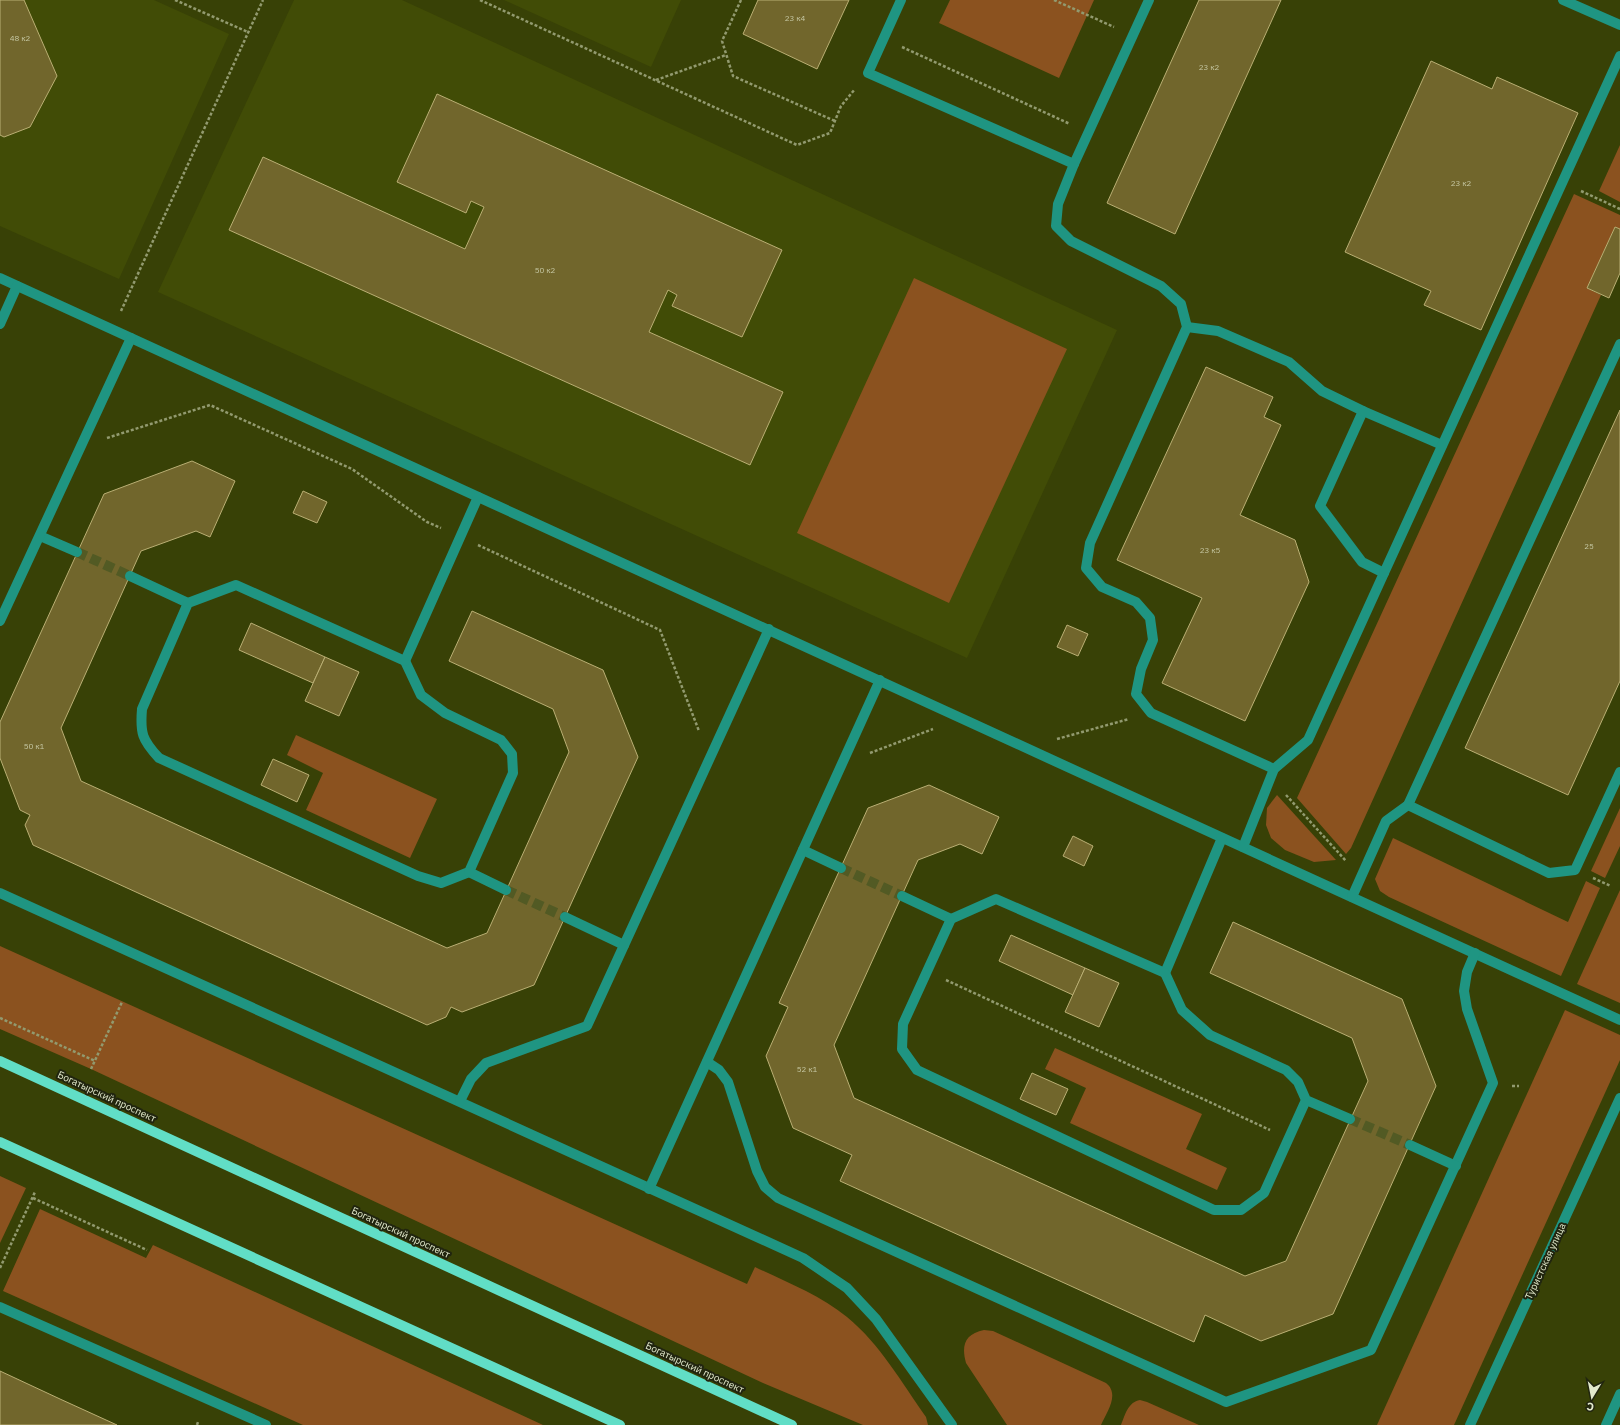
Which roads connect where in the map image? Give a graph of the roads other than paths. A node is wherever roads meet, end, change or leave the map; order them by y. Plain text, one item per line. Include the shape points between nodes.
1 (901, 0) edge
2 (1149, 0) edge
3 (1563, 0) edge
4 (1620, 25) edge
5 (1620, 56) edge
6 (1074, 164) junction
7 (0, 278) edge
8 (17, 286) junction
9 (0, 324) edge
10 (1187, 327) junction
11 (130, 338) junction
12 (1620, 344) edge
13 (1363, 411) junction
14 (1442, 445) junction
15 (478, 497) junction
16 (40, 536) junction
17 (77, 552) tunnel mouth
18 (1384, 573) junction
19 (130, 576) tunnel mouth
20 (188, 603) junction
21 (0, 621) edge
22 (768, 629) junction
23 (405, 661) junction
24 (880, 680) junction
25 (1274, 769) junction
26 (1620, 772) edge
27 (1408, 805) junction
28 (1222, 838) junction
29 (1243, 847) junction
30 (802, 850) junction
31 (841, 868) tunnel mouth
32 (469, 872) junction
33 (506, 890) tunnel mouth
34 (0, 893) edge
35 (902, 896) tunnel mouth
36 (1352, 897) junction
37 (565, 917) tunnel mouth
38 (951, 919) junction
39 (624, 945) junction
40 (1474, 953) junction
41 (1165, 973) junction
42 (1620, 1020) edge
43 (0, 1061) edge
44 (706, 1062) junction
45 (1620, 1098) edge
46 (1306, 1100) junction
47 (460, 1101) junction
48 (1350, 1119) tunnel mouth
49 (0, 1142) edge
50 (1410, 1145) tunnel mouth
51 (1456, 1166) junction
52 (649, 1189) junction
53 (0, 1307) edge
54 (1620, 1394) edge
55 (266, 1425) edge
56 (620, 1425) edge
57 (792, 1425) edge
58 (952, 1425) edge
59 (1470, 1425) edge
60 (1606, 1425) edge

1 - 6 street via 868,73
2 - 6 street
3 - 4 street
5 - 14 street
6 - 10 street via 1058,204 1056,226 1071,241 1161,286 1181,304
7 - 8 street
8 - 9 street
8 - 11 street
10 - 13 street via 1218,331 1290,362 1322,391
10 - 25 street via 1090,543 1086,568 1102,587 1136,602 1150,618 1153,640 1141,669 1136,694 1151,713
11 - 15 street
11 - 16 street
12 - 27 street
13 - 14 street
13 - 18 street via 1320,506 1362,562
14 - 18 street
15 - 22 street
15 - 23 street
16 - 17 street
16 - 21 street
18 - 25 street via 1308,740
19 - 20 street
20 - 23 street via 236,585
20 - 32 street via 142,709 140,728 147,745 159,758 418,876 441,883
22 - 24 street
22 - 39 street
23 - 32 street via 421,695 445,713 501,740 512,754 513,773
24 - 28 street
24 - 30 street
25 - 29 street
26 - 27 street via 1575,870 1549,873
27 - 36 street via 1386,822
28 - 29 street
28 - 41 street
29 - 36 street
30 - 31 street
30 - 44 street
32 - 33 street
34 - 47 street
35 - 38 street
36 - 40 street
37 - 39 street
38 - 41 street via 996,899
38 - 46 street via 904,1024 902,1049 917,1070 1214,1210 1241,1210 1264,1193
39 - 47 street via 587,1026 486,1063 471,1079
40 - 42 street
40 - 51 street via 1464,991 1467,1009 1493,1083
41 - 46 street via 1182,1010 1210,1035 1286,1070 1298,1082
43 - 57 main road, Богатырский проспект
44 - 51 street via 719,1070 728,1082 757,1171 765,1187 778,1198 1226,1402 1371,1350
44 - 52 street
45 - 59 street, Туристская улица
46 - 48 street
47 - 52 street
49 - 56 main road
50 - 51 street
52 - 58 street via 802,1258 847,1288 876,1320
53 - 55 street
54 - 60 street

